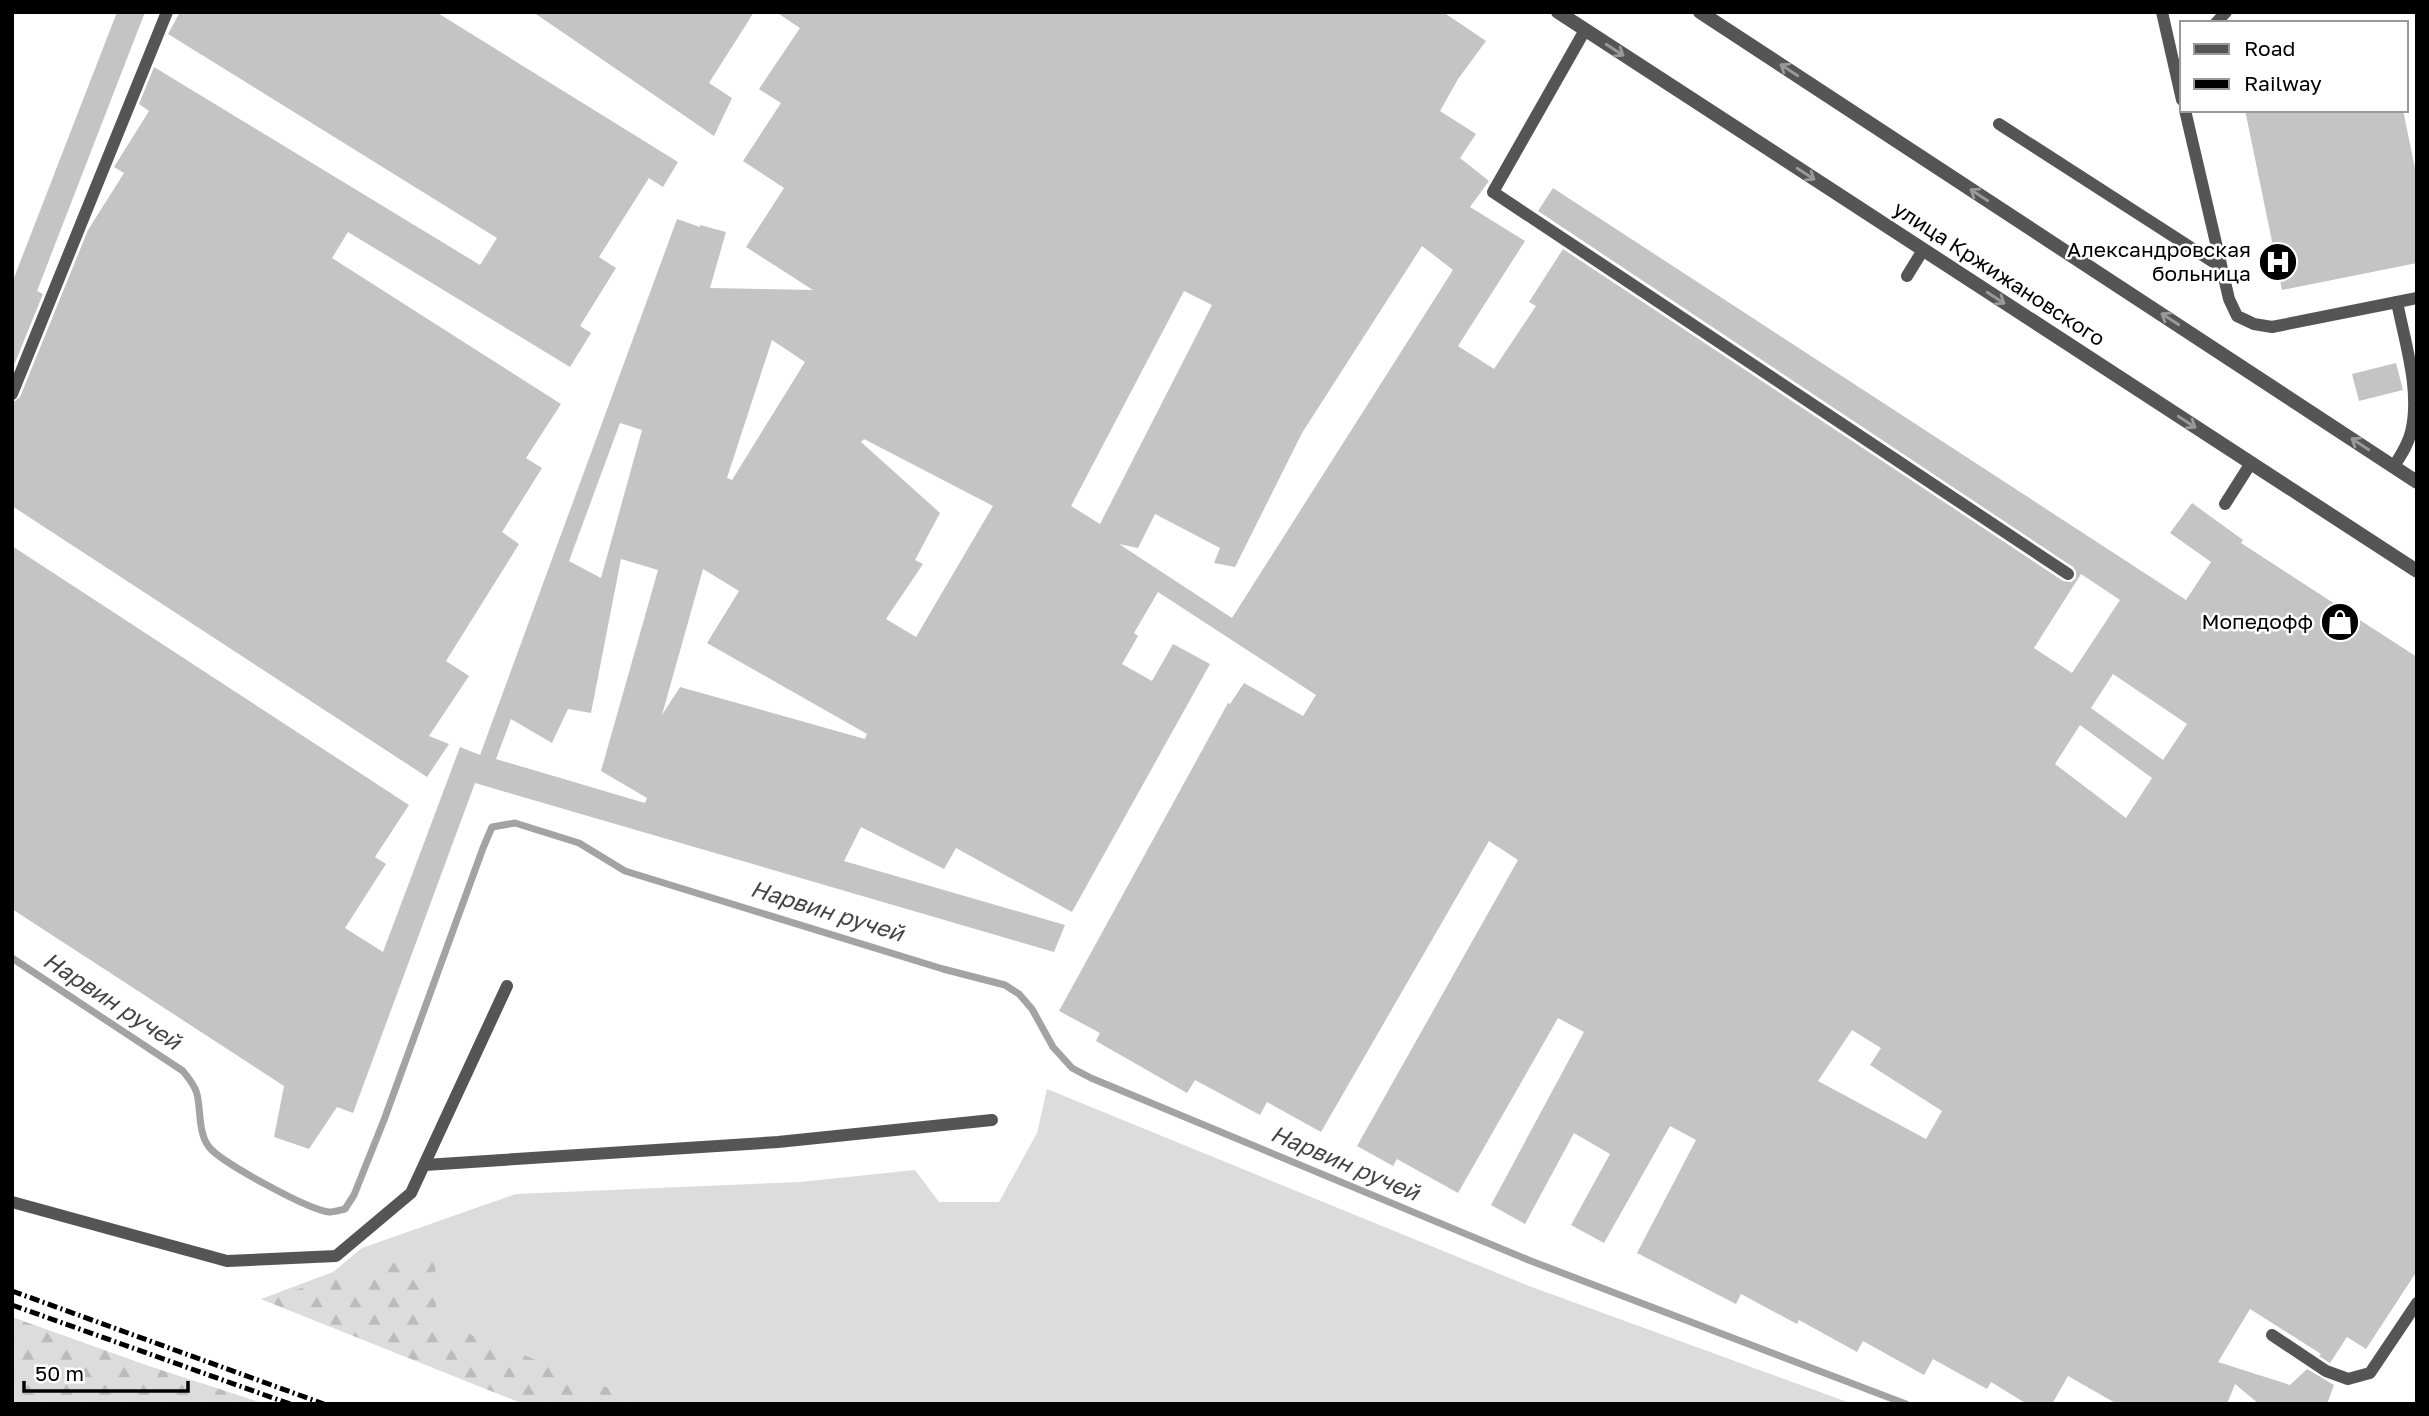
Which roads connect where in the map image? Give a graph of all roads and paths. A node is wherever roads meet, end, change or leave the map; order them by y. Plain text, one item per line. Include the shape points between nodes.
1 (167, 12) edge
2 (1558, 12) edge
3 (1700, 12) edge
4 (2162, 12) edge
5 (1585, 30) junction
6 (2178, 62) edge
7 (2180, 81) edge
8 (2185, 112) edge
9 (1999, 124) dead end
10 (1923, 250) junction
11 (2221, 267) junction
12 (1907, 275) dead end
13 (2417, 298) edge
14 (2397, 302) junction
15 (12, 394) edge
16 (2251, 463) junction
17 (2394, 466) junction
18 (2417, 482) edge
19 (2225, 504) dead end
20 (2417, 571) edge
21 (2068, 574) dead end
22 (507, 986) dead end
23 (992, 1120) dead end
24 (425, 1166) junction
25 (12, 1202) edge
26 (2417, 1303) edge
27 (2272, 1335) dead end

1 - 15 lane
2 - 5 street, улица Кржижановского
17 -> 3 street
4 - 6 lane
5 -> 10 street, улица Кржижановского
5 - 21 lane via 1493,192
6 - 7 lane
8 - 11 lane
9 - 11 lane
10 - 12 lane
10 -> 16 street, улица Кржижановского
11 - 14 lane via 2237,316 2254,324 2272,327
13 - 14 lane
14 - 17 lane via 2414,393 2412,430
16 - 19 lane
16 - 20 street, улица Кржижановского
17 - 18 street
22 - 24 lane
23 - 24 lane via 778,1142
24 - 25 lane via 411,1193 336,1256 227,1261
26 - 27 lane via 2370,1373 2348,1379 2326,1371

